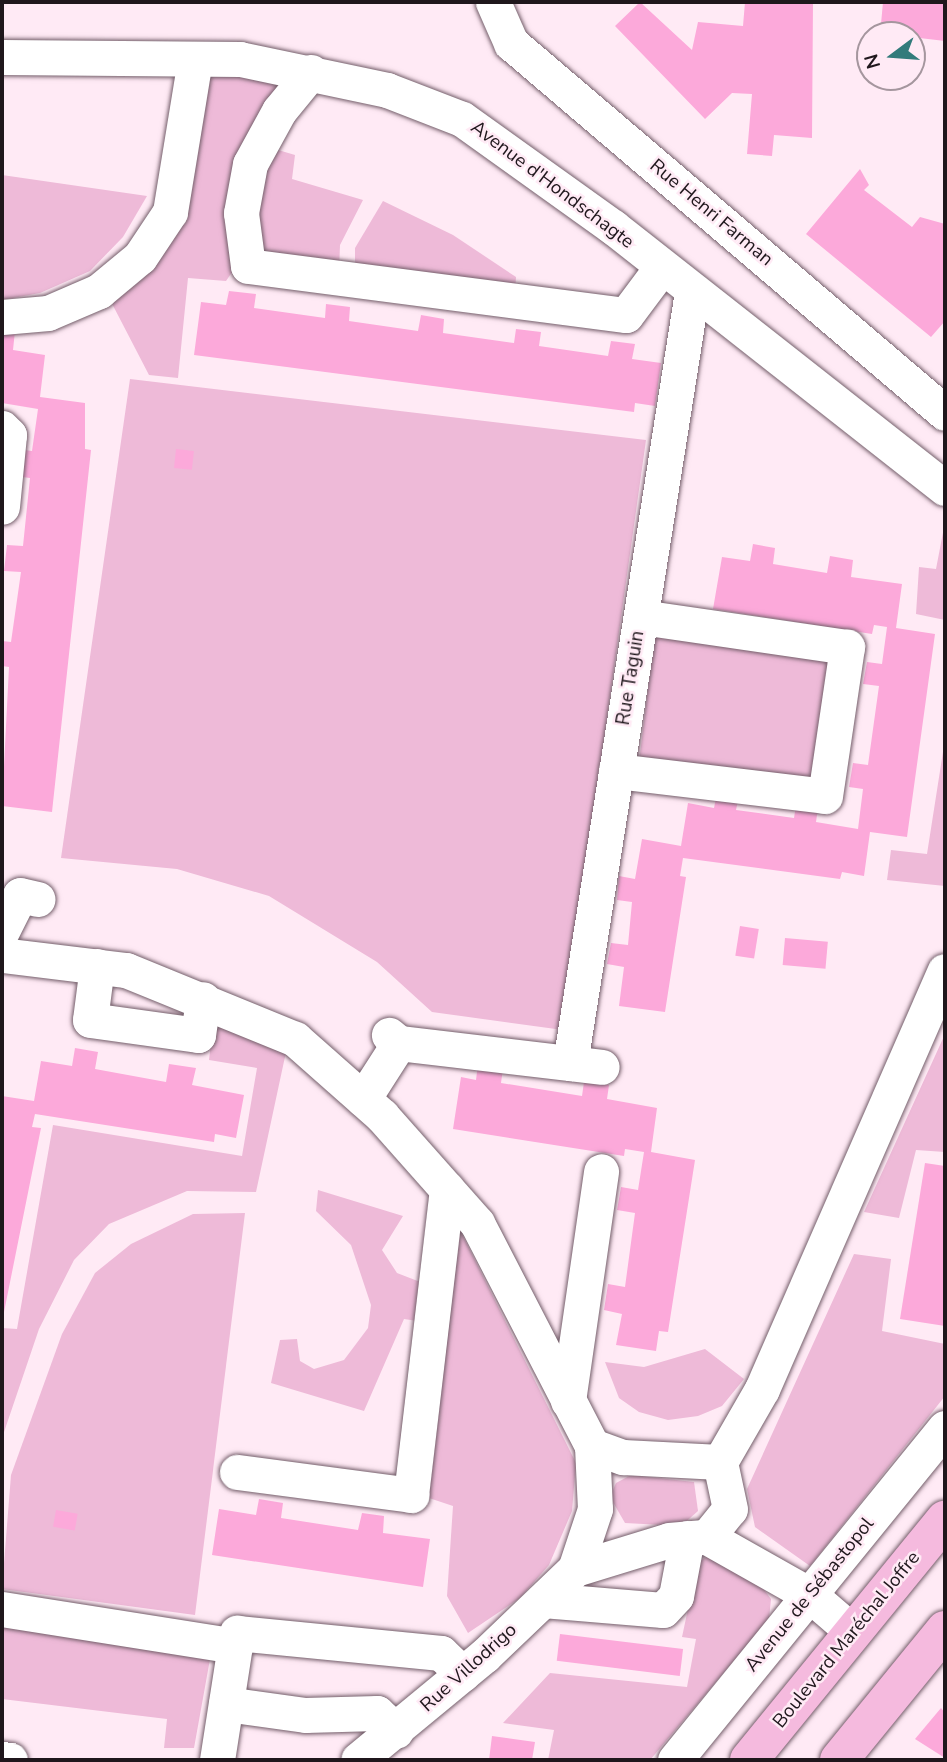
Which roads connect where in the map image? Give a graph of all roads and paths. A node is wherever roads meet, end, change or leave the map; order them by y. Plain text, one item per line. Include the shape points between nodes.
1 (493, 2) edge
2 (2, 57) edge
3 (195, 60) junction
4 (311, 72) junction
5 (661, 268) junction
6 (692, 292) junction
7 (2, 317) edge
8 (945, 413) edge
9 (2, 428) edge
10 (937, 494) edge
11 (2, 507) edge
12 (641, 617) junction
13 (616, 771) junction
14 (20, 896) edge
15 (2, 931) edge
16 (2, 955) edge
17 (97, 966) junction
18 (945, 971) edge
19 (204, 999) junction
20 (363, 1099) junction
21 (601, 1171) dead end
22 (447, 1189) junction
23 (568, 1401) junction
24 (945, 1429) edge
25 (592, 1446) junction
26 (720, 1462) junction
27 (237, 1472) dead end
28 (945, 1520) edge
29 (697, 1538) junction
30 (575, 1569) junction
31 (810, 1595) junction
32 (543, 1600) junction
33 (2, 1609) edge
34 (945, 1630) edge
35 (853, 1632) junction
36 (235, 1646) junction
37 (463, 1674) junction
38 (226, 1704) junction
39 (396, 1731) junction
40 (2, 1759) edge
41 (10, 1760) edge
42 (217, 1760) edge
43 (358, 1760) edge
44 (675, 1760) edge
45 (749, 1760) edge
46 (839, 1760) edge

1 - 8 street, Rue Henri Farman via 510,43
2 - 3 street, Avenue d'Hondschagte
3 - 4 street, Avenue d'Hondschagte via 240,60
3 - 7 street via 170,144 170,212 140,257 99,291 74,302 48,313
4 - 5 street, Avenue d'Hondschagte via 387,90 463,119
4 - 5 street via 244,186 248,266 626,315
5 - 6 street, Avenue d'Hondschagte
6 - 10 street, Avenue d'Hondschagte via 842,422
6 - 12 street, Rue Taguin
9 - 11 street via 9,435
12 - 13 street, Rue Taguin
12 - 13 street via 847,647 825,796
13 - 20 street, Rue Taguin via 586,1065 394,1039
14 - 15 street
16 - 17 street
17 - 19 street via 127,970
17 - 19 street via 90,1020 198,1035
18 - 26 street via 762,1389
19 - 20 street via 285,1031
20 - 22 street
21 - 23 street
22 - 23 street via 477,1223
22 - 27 street via 411,1495
23 - 25 street
24 - 31 street, Avenue de Sébastopol
25 - 26 street via 623,1457
25 - 30 street via 595,1509
26 - 29 street via 730,1509
28 - 35 main road, Boulevard Maréchal Joffre
29 - 30 street
29 - 31 street
29 - 32 street via 676,1596 663,1609
30 - 32 street, Rue Villodrigo
31 - 35 street
31 - 44 street, Avenue de Sébastopol
32 - 37 street, Rue Villodrigo
33 - 36 street
34 - 46 main road
35 - 45 main road, Boulevard Maréchal Joffre
36 - 37 street via 237,1633 441,1653
36 - 38 street
37 - 39 street, Rue Villodrigo
38 - 39 street via 305,1715 377,1713
38 - 42 street
39 - 43 street, Rue Villodrigo
40 - 41 street

